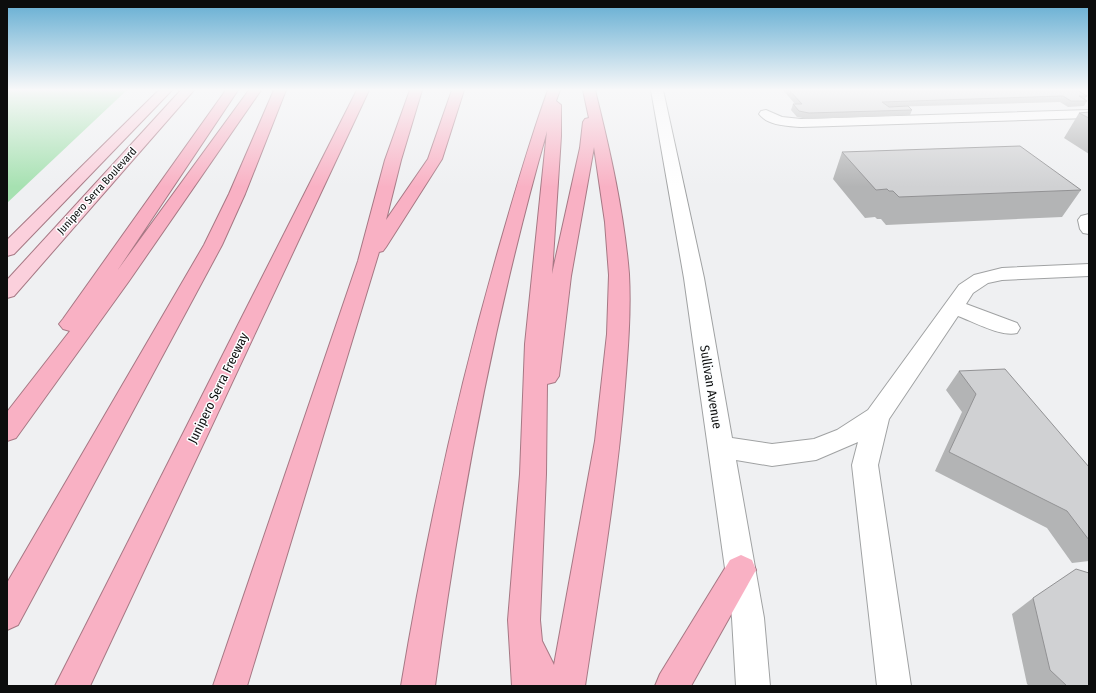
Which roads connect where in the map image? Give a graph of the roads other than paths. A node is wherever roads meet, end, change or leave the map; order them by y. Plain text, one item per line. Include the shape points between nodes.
1 (134, 122) edge
2 (159, 122) edge
3 (209, 122) edge
4 (232, 122) edge
5 (267, 122) edge
6 (348, 122) edge
7 (405, 122) edge
8 (447, 122) edge
9 (543, 122) edge
10 (554, 122) edge
11 (589, 122) edge
12 (596, 122) edge
13 (663, 122) edge
14 (794, 122) edge
15 (822, 122) edge
16 (1089, 219) edge
17 (1089, 229) edge
18 (7, 250) edge
19 (367, 261) junction
20 (1089, 270) edge
21 (7, 292) edge
22 (954, 307) junction
23 (1009, 328) dead end
24 (877, 417) junction
25 (7, 419) edge
26 (7, 431) edge
27 (721, 447) junction
28 (533, 474) junction
29 (741, 570) junction
30 (7, 614) edge
31 (524, 620) junction
32 (72, 686) edge
33 (230, 686) edge
34 (418, 686) edge
35 (529, 686) edge
36 (548, 686) edge
37 (568, 686) edge
38 (672, 686) edge
39 (753, 686) edge
40 (894, 686) edge

1 - 18 main road, Junipero Serra Boulevard
2 - 21 main road, Junipero Serra Boulevard
3 - 25 highway via 102,276
4 - 26 highway via 122,277
5 - 30 highway via 237,194 212,245
6 - 32 highway, Junipero Serra Freeway
7 - 19 highway
8 - 19 highway via 435,159
9 - 34 highway via 471,394
10 - 28 highway via 536,344
11 - 28 highway via 589,137 556,307
12 - 37 highway via 617,248 617,359 608,442
13 - 27 street, Sullivan Avenue via 694,278
14 - 15 street
16 - 17 street
19 - 33 highway
20 - 22 street via 1002,274 981,279 966,289
22 - 23 street
22 - 24 street
24 - 27 street via 846,437 816,449 772,454
24 - 40 street via 865,465
27 - 29 street, Sullivan Avenue
28 - 31 highway
29 - 38 highway
29 - 39 street, Sullivan Avenue via 748,618
31 - 35 highway
31 - 36 highway via 529,648 536,667

